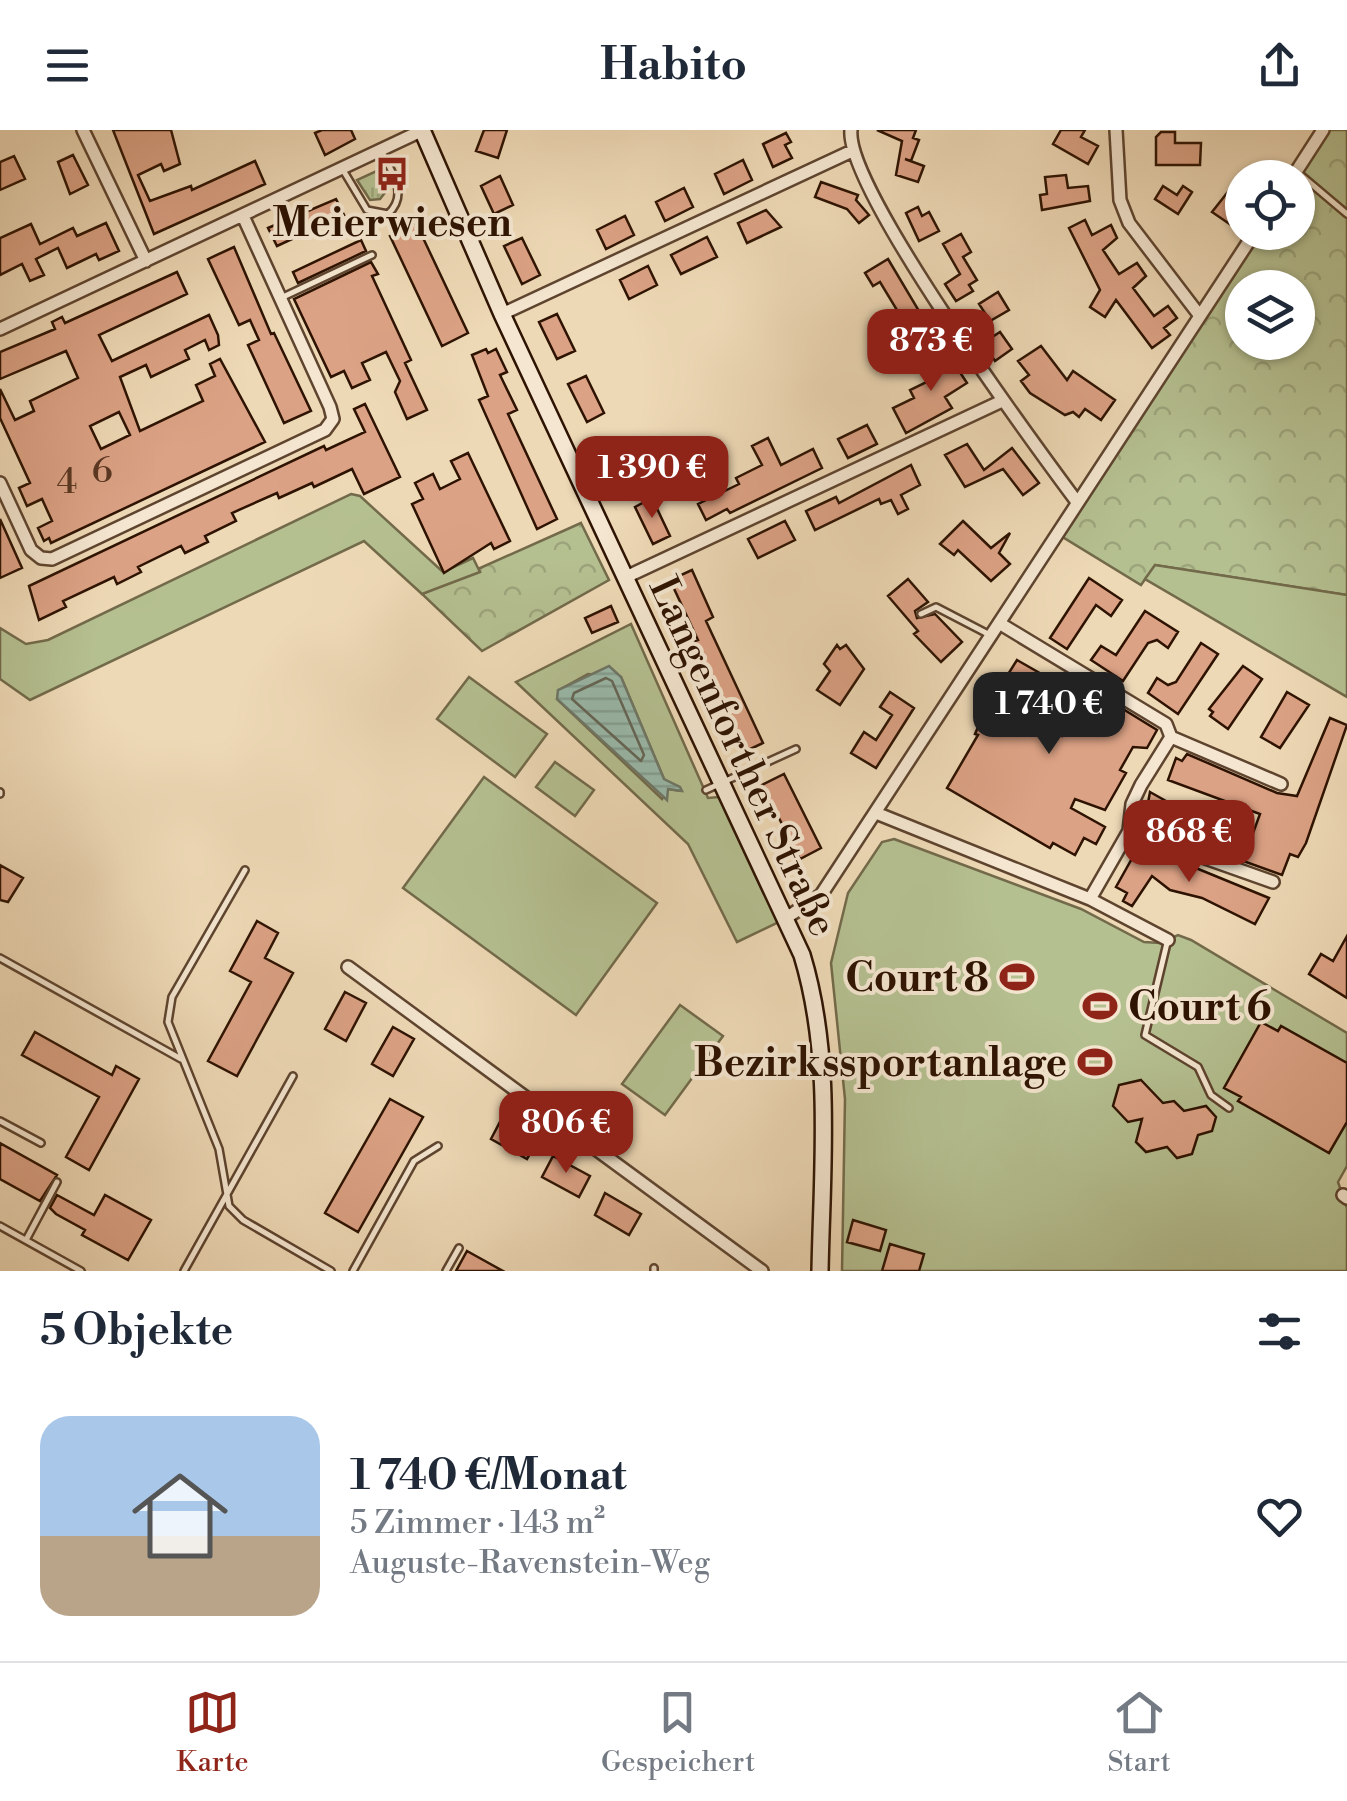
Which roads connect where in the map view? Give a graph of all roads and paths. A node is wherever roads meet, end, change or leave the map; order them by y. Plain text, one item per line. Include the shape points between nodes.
1 (84, 130) edge
2 (422, 130) edge
3 (851, 130) edge
4 (1116, 130) edge
5 (1324, 130) edge
6 (852, 151) junction
7 (382, 152) junction
8 (1304, 160) edge
9 (344, 170) junction
10 (1315, 190) edge
11 (1347, 214) edge
12 (243, 216) junction
13 (1244, 250) edge
14 (372, 255) dead end
15 (146, 261) junction
16 (280, 298) junction
17 (502, 314) junction
18 (1200, 316) junction
19 (0, 329) edge
20 (1002, 401) junction
21 (0, 482) edge
22 (1077, 502) junction
23 (626, 577) junction
24 (921, 614) dead end
25 (999, 623) junction
26 (990, 636) junction
27 (1171, 737) junction
28 (796, 749) dead end
29 (724, 782) junction
30 (1282, 784) dead end
31 (706, 790) dead end
32 (876, 813) junction
33 (1129, 830) junction
34 (245, 870) dead end
35 (1273, 882) dead end
36 (1090, 898) junction
37 (786, 918) junction
38 (1168, 940) joint
39 (0, 958) edge
40 (348, 967) dead end
41 (184, 1060) junction
42 (293, 1076) dead end
43 (1229, 1108) dead end
44 (0, 1121) edge
45 (42, 1144) dead end
46 (438, 1146) dead end
47 (57, 1182) dead end
48 (226, 1195) junction
49 (0, 1226) edge
50 (26, 1240) junction
51 (459, 1248) dead end
52 (81, 1271) edge
53 (184, 1271) edge
54 (331, 1271) edge
55 (353, 1271) edge
56 (446, 1271) edge
57 (762, 1271) edge
58 (820, 1271) edge

1 - 15 street
2 - 7 street
2 - 17 main road, Langenforther Straße
3 - 6 street
4 - 18 street via 1120,200 1129,223
5 - 8 street
6 - 17 street
6 - 20 street via 909,256
7 - 9 street
7 - 9 lane via 399,190 388,214 367,210
9 - 12 street
10 - 11 lane
12 - 15 street
12 - 16 street
13 - 18 street
14 - 16 lane
15 - 19 street
16 - 21 street via 330,408 326,430 52,559 32,550
17 - 23 main road, Langenforther Straße
18 - 22 street
20 - 22 street
20 - 23 street
22 - 25 street
23 - 29 main road, Langenforther Straße
24 - 26 lane via 936,607
25 - 26 street
25 - 27 street via 1166,724
26 - 32 street
27 - 30 street
27 - 33 street via 1132,804
28 - 29 lane
29 - 31 lane
29 - 37 main road, Langenforther Straße
32 - 36 street
32 - 37 street via 820,896
33 - 35 street
33 - 36 street
34 - 41 lane via 167,1009
36 - 38 street
37 - 58 main road, Langenforther Straße via 810,979 820,1049
38 - 43 lane via 1145,1035 1198,1066 1211,1095
39 - 41 lane
40 - 57 street
41 - 48 lane via 219,1149
42 - 48 lane
44 - 45 lane
46 - 55 lane via 414,1161
47 - 50 lane
48 - 53 lane
48 - 54 lane via 244,1220
49 - 50 lane
50 - 52 lane
51 - 56 lane

